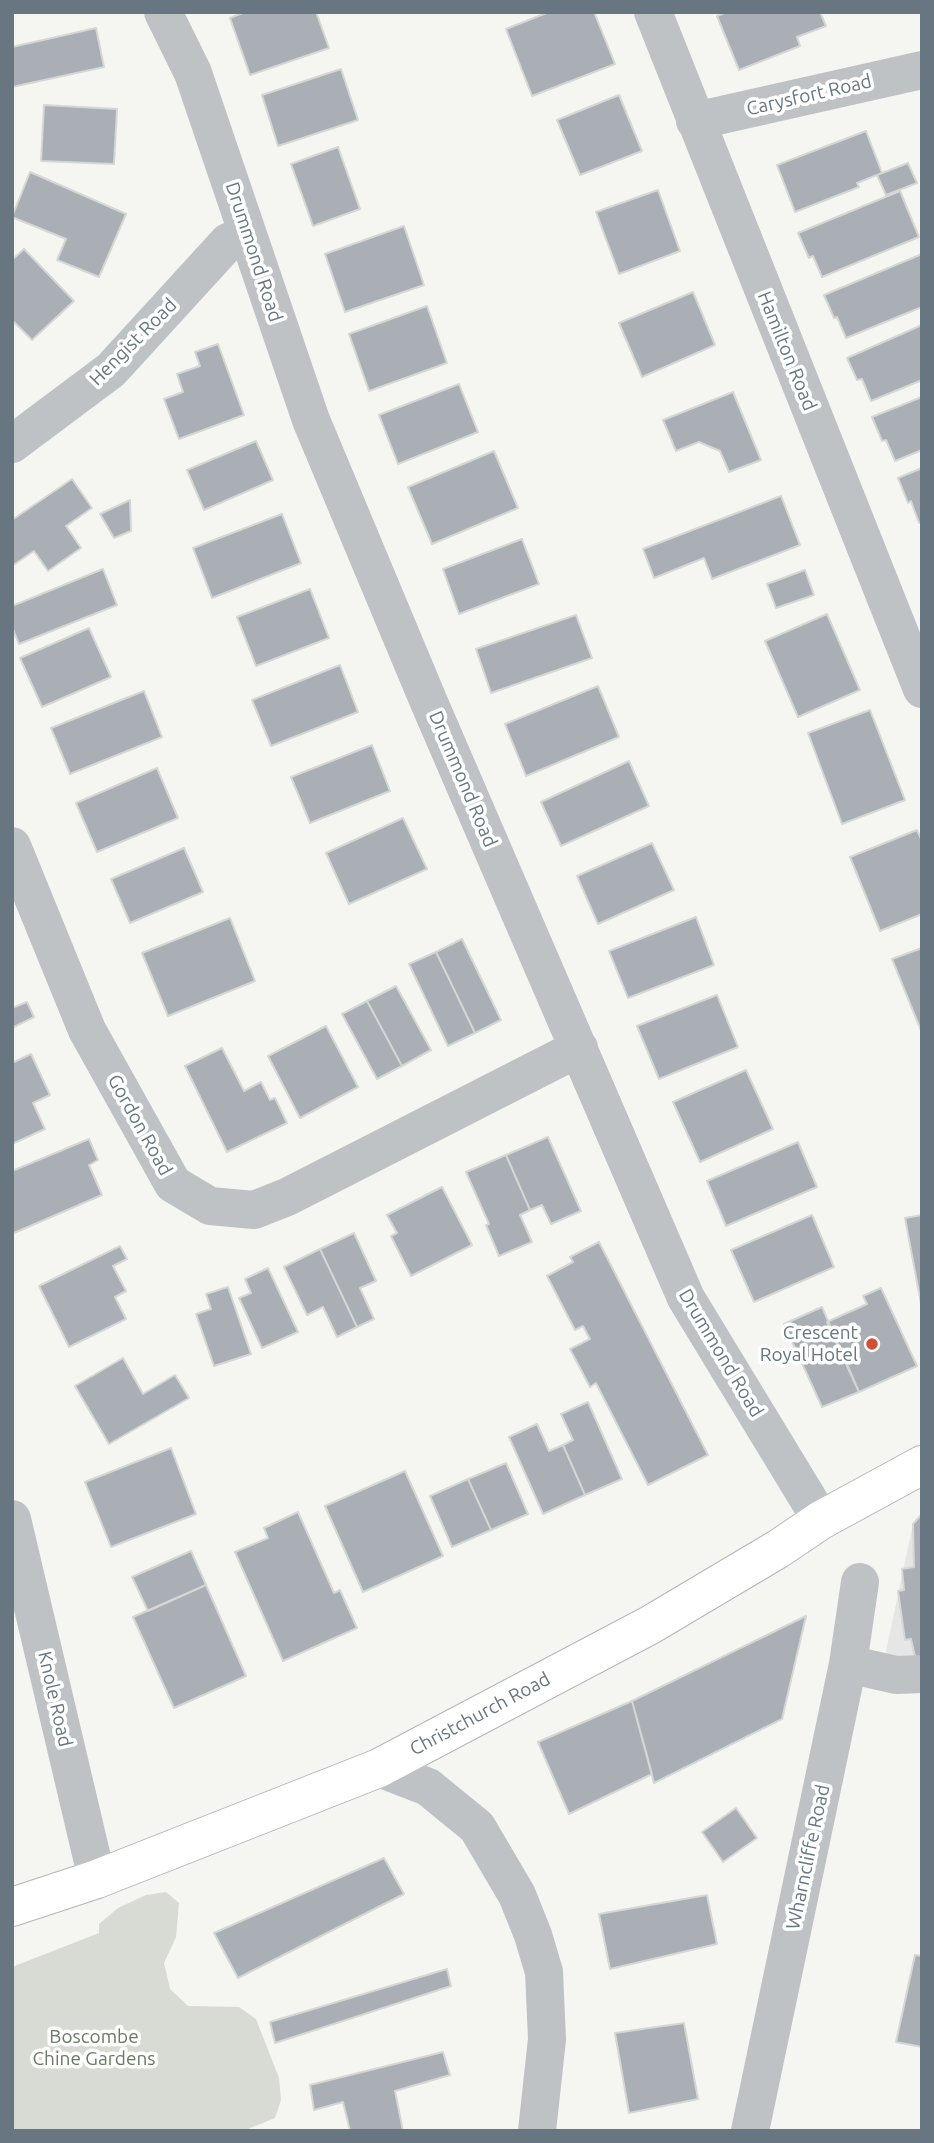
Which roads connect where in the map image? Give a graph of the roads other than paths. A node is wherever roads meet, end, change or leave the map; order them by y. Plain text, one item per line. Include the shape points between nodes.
1 (163, 12) edge
2 (653, 12) edge
3 (922, 70) edge
4 (695, 121) junction
5 (247, 234) junction
6 (12, 444) edge
7 (922, 689) edge
8 (12, 846) edge
9 (579, 1048) junction
10 (922, 1465) edge
11 (12, 1519) edge
12 (821, 1520) junction
13 (860, 1582) dead end
14 (848, 1664) junction
15 (922, 1674) edge
16 (379, 1768) junction
17 (97, 1879) junction
18 (12, 1907) edge
19 (537, 2131) edge
20 (750, 2131) edge

1 - 5 street, Drummond Road via 193,73
2 - 4 street, Hamilton Road
3 - 4 street, Carysfort Road
4 - 7 street, Hamilton Road
5 - 6 street, Hengist Road via 228,242 111,370
5 - 9 street, Drummond Road via 316,430
8 - 9 street, Gordon Road via 94,1042 173,1184 210,1206 254,1210 287,1197
9 - 12 street, Drummond Road via 686,1298
10 - 12 main road, Christchurch Road
11 - 17 street, Knole Road
12 - 16 main road, Christchurch Road via 650,1625
13 - 14 street, Wharncliffe Road
14 - 15 street via 896,1675
14 - 20 street, Wharncliffe Road
16 - 17 main road, Christchurch Road
16 - 19 street via 428,1787 477,1827 517,1895 544,1972 547,2039
17 - 18 main road, Christchurch Road

